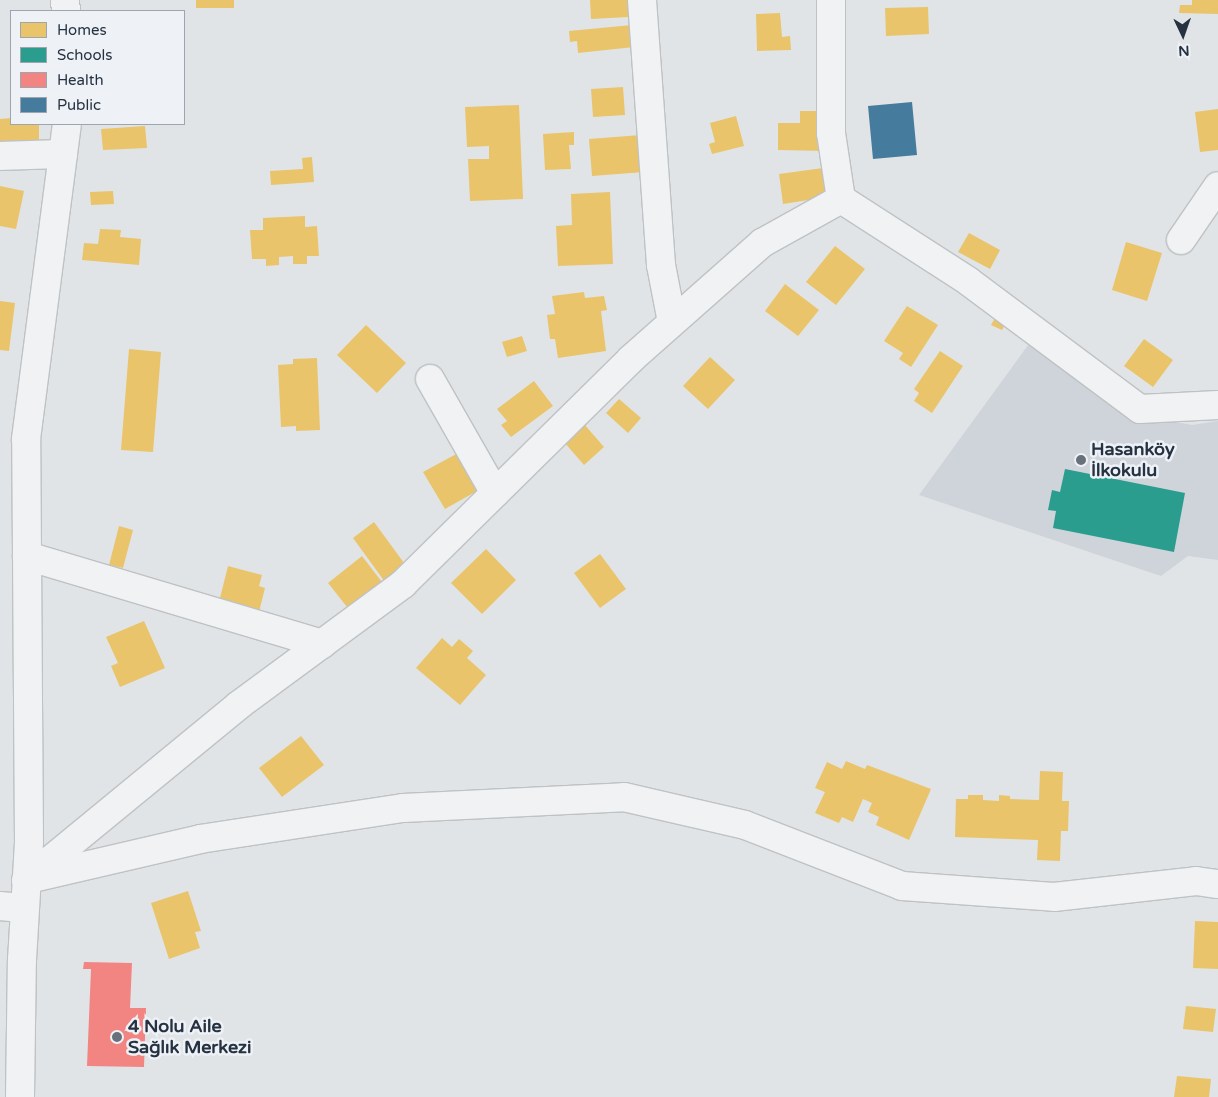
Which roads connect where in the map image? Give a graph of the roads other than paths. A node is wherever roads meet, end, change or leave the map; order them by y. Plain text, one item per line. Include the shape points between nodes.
1 (642, 0) edge
2 (831, 0) edge
3 (67, 125) edge
4 (63, 154) junction
5 (0, 156) edge
6 (1218, 186) edge
7 (841, 200) junction
8 (1181, 240) dead end
9 (672, 322) junction
10 (430, 380) dead end
11 (1218, 405) edge
12 (495, 493) junction
13 (27, 556) junction
14 (322, 644) junction
15 (26, 880) junction
16 (1218, 884) edge
17 (12, 907) edge
18 (20, 1097) edge

1 - 9 street via 661,265
2 - 7 street via 831,133
3 - 4 street
4 - 5 street
4 - 13 street via 26,439
6 - 8 street
7 - 9 street via 762,243
7 - 11 street via 968,281 1140,409
9 - 12 street
10 - 12 street
12 - 14 street via 403,584
13 - 14 street
13 - 15 street via 29,842
14 - 15 street via 240,705
15 - 16 street via 200,839 403,808 624,797 745,824 902,886 1054,897 1196,881
15 - 17 street
17 - 18 street

